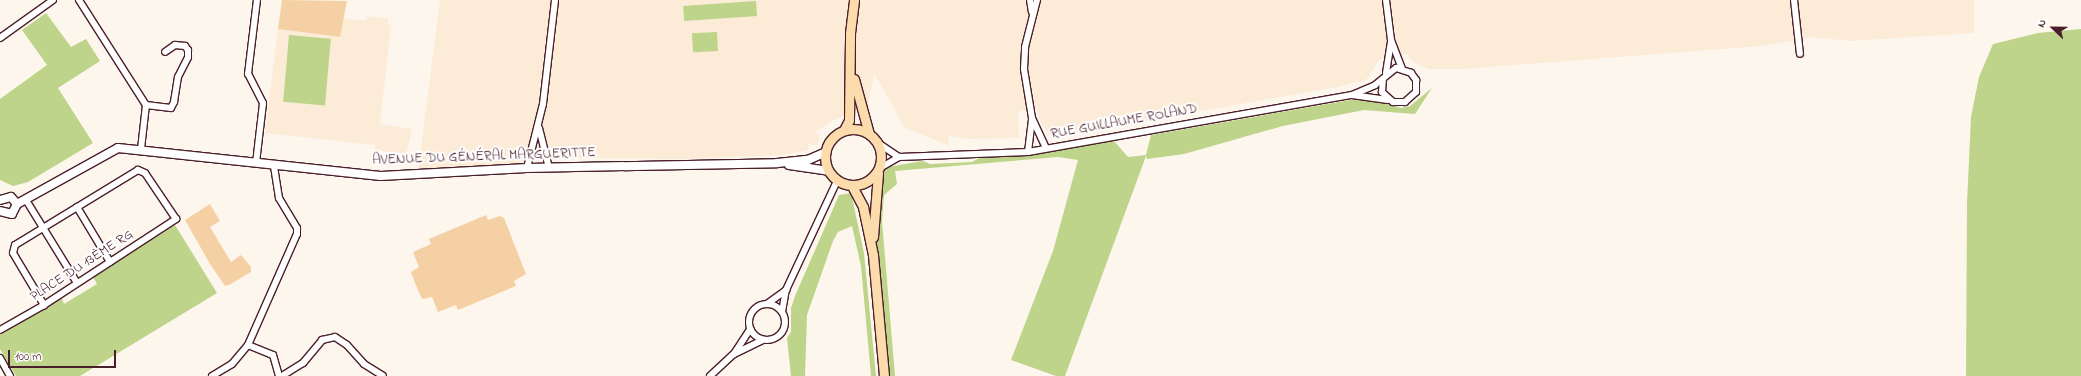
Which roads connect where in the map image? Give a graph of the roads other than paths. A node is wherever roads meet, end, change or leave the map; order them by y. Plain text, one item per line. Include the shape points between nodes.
1 (53, 0) edge
2 (79, 0) edge
3 (257, 0) edge
4 (555, 0) edge
5 (854, 0) edge
6 (1030, 0) edge
7 (1037, 0) edge
8 (1386, 0) edge
9 (1794, 0) edge
10 (1032, 12) junction
11 (0, 38) edge
12 (1391, 40) junction
13 (165, 52) dead end
14 (1800, 54) dead end
15 (851, 66) junction
16 (1402, 68) junction
17 (1384, 77) junction
18 (1352, 95) junction
19 (1388, 100) junction
20 (146, 105) junction
21 (1032, 118) junction
22 (538, 125) junction
23 (844, 130) junction
24 (869, 134) junction
25 (878, 143) junction
26 (1046, 148) junction
27 (141, 149) junction
28 (826, 152) junction
29 (1028, 152) junction
30 (899, 157) junction
31 (777, 162) junction
32 (256, 163) junction
33 (274, 166) junction
34 (527, 168) junction
35 (549, 168) junction
36 (879, 170) junction
37 (828, 171) junction
38 (837, 181) junction
39 (852, 186) junction
40 (1, 198) edge
41 (26, 200) junction
42 (17, 204) junction
43 (77, 207) junction
44 (0, 211) edge
45 (42, 228) junction
46 (873, 255) junction
47 (110, 262) junction
48 (77, 283) junction
49 (786, 290) junction
50 (767, 304) junction
51 (44, 305) junction
52 (782, 312) junction
53 (750, 329) junction
54 (0, 330) edge
55 (763, 340) junction
56 (248, 345) junction
57 (734, 354) junction
58 (0, 358) edge
59 (10, 376) edge
60 (212, 376) edge
61 (281, 376) edge
62 (383, 376) edge
63 (710, 376) edge
64 (884, 376) edge

1 - 11 street
2 - 20 street
3 - 32 street via 248,74 263,104
4 - 22 street
5 - 15 main road via 850,33
6 - 10 street
7 - 10 street
8 - 12 street
9 - 14 street
10 - 21 street via 1024,69
12 - 16 street
12 - 17 street
13 - 20 street via 175,45 185,46 188,50 188,57 178,77 174,102 171,108
15 - 23 main road via 849,120
15 - 24 main road
16 - 17 street
16 - 19 street via 1414,76 1416,92 1405,102
17 - 18 street, RUE GUILLAUME ROLAND
17 - 19 street via 1382,92
18 - 19 street, RUE GUILLAUME ROLAND
18 - 26 street, RUE GUILLAUME ROLAND
20 - 27 street
21 - 26 street
21 - 29 street
22 - 34 street
22 - 35 street via 540,144
23 - 24 main road via 860,130
23 - 28 main road via 832,139
24 - 25 main road
25 - 30 street
25 - 36 main road via 882,159
26 - 29 street, RUE GUILLAUME ROLAND
27 - 32 street, AVENUE DU GÉNÉRAL MARGUERITTE
27 - 41 street, AVENUE DU GÉNÉRAL MARGUERITTE via 118,148 107,152
28 - 31 street, AVENUE DU GÉNÉRAL MARGUERITTE via 808,160
28 - 37 main road
29 - 30 street, RUE GUILLAUME ROLAND
30 - 36 street
31 - 35 street, AVENUE DU GÉNÉRAL MARGUERITTE
31 - 37 street, AVENUE DU GÉNÉRAL MARGUERITTE
32 - 33 street, AVENUE DU GÉNÉRAL MARGUERITTE
33 - 34 street, AVENUE DU GÉNÉRAL MARGUERITTE via 381,176
33 - 56 street via 279,198 298,234
34 - 35 street, AVENUE DU GÉNÉRAL MARGUERITTE
36 - 39 main road via 865,183
36 - 46 main road via 874,196
37 - 38 main road
38 - 39 main road
38 - 49 street
39 - 46 main road via 863,207
40 - 42 street via 11,197
41 - 42 street, AVENUE DU GÉNÉRAL MARGUERITTE
41 - 45 street
42 - 44 street, AVENUE DU GÉNÉRAL MARGUERITTE via 12,214
43 - 45 street
43 - 47 street
43 - 47 street, PLACE DU 13ÈME RG via 138,170 145,173 176,219
45 - 48 street
45 - 51 street via 15,245 14,253
46 - 64 main road
47 - 48 street, PLACE DU 13ÈME RG
48 - 51 street, PLACE DU 13ÈME RG
49 - 50 street
49 - 52 street
50 - 52 street
50 - 53 street via 751,312
51 - 54 street, PLACE DU 13ÈME RG
52 - 55 street via 785,324 780,335
53 - 55 street
53 - 57 street
55 - 57 street
56 - 60 street via 232,364
56 - 61 street via 273,355
57 - 63 street
58 - 59 street
61 - 62 street via 303,363 322,340 336,337 364,364

